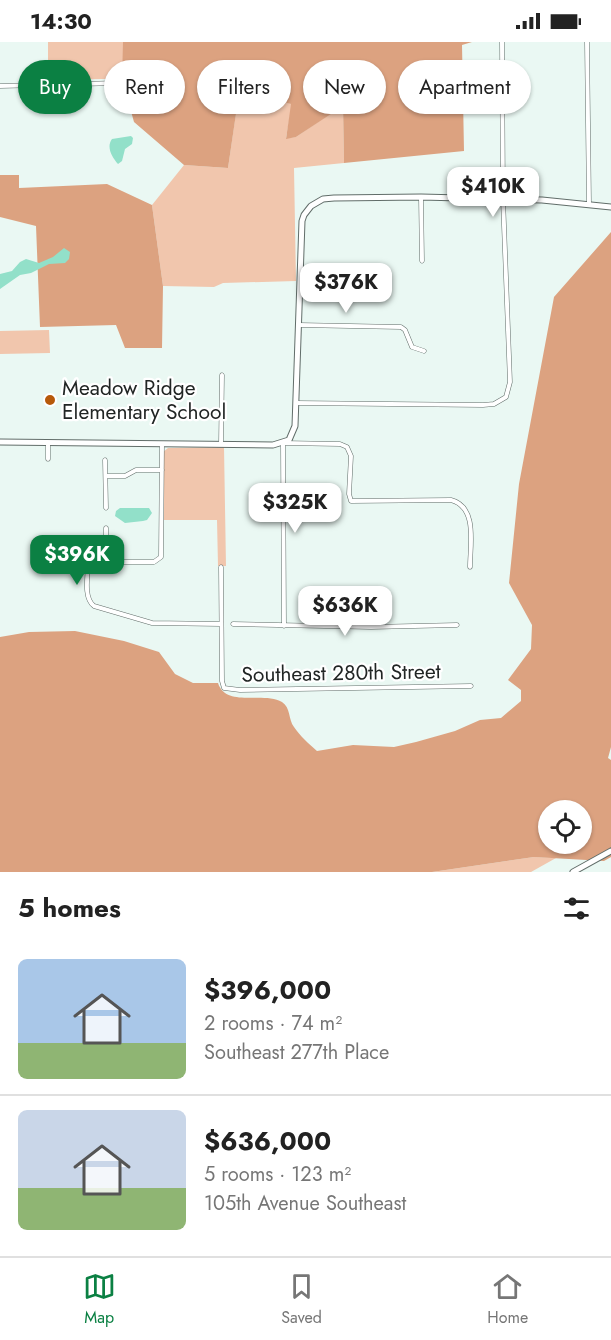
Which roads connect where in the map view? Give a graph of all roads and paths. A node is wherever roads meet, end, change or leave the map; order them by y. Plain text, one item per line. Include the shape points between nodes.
1 (502, 42) edge
2 (587, 42) edge
3 (104, 83) edge
4 (0, 86) edge
5 (421, 197) junction
6 (503, 199) junction
7 (589, 203) junction
8 (611, 207) edge
9 (422, 261) dead end
10 (299, 325) junction
11 (424, 351) dead end
12 (222, 375) dead end
13 (296, 403) junction
14 (0, 442) edge
15 (48, 443) junction
16 (283, 443) junction
17 (162, 444) junction
18 (221, 444) junction
19 (48, 459) dead end
20 (105, 460) dead end
21 (162, 470) junction
22 (106, 476) junction
23 (106, 508) dead end
24 (106, 528) dead end
25 (59, 562) dead end
26 (88, 562) junction
27 (106, 562) junction
28 (221, 567) dead end
29 (470, 567) dead end
30 (221, 624) junction
31 (233, 624) dead end
32 (457, 625) dead end
33 (284, 626) junction
34 (471, 686) dead end
35 (611, 851) edge
36 (573, 872) edge

1 - 6 street
2 - 7 street
3 - 4 street
5 - 6 street
5 - 9 street
5 - 10 street via 334,198 316,202 307,209 302,222
6 - 7 street
6 - 13 street via 510,382 506,397 483,405
7 - 8 street
10 - 11 street via 401,327 412,347
10 - 13 street
12 - 18 street
13 - 16 street via 294,432
14 - 15 street
15 - 17 street
15 - 19 street
16 - 18 street
16 - 29 street via 347,447 351,456 351,501 459,502 470,522
16 - 33 street
17 - 18 street
17 - 21 street
20 - 22 street
21 - 22 street
21 - 27 street via 161,557 154,562
22 - 23 street
24 - 27 street
25 - 26 street
26 - 27 street
26 - 30 street via 90,604 152,623
28 - 30 street, Southeast 280th Street
30 - 34 street, Southeast 280th Street via 222,686 227,689
31 - 33 street
32 - 33 street
35 - 36 street

